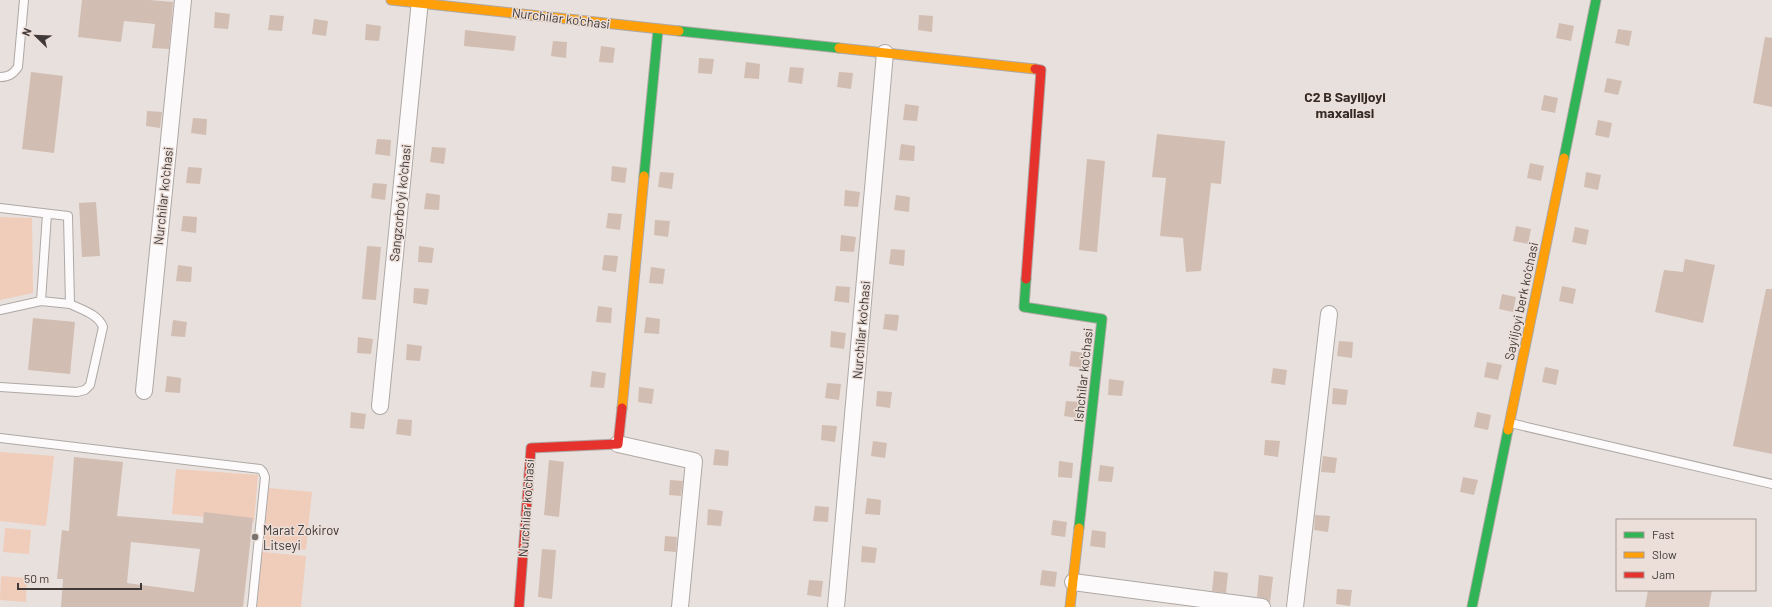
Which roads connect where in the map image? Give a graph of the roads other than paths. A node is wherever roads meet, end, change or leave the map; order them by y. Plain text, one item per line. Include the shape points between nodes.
1 (24, 0) edge
2 (183, 0) edge
3 (391, 0) edge
4 (1596, 0) edge
5 (420, 1) edge
6 (658, 30) junction
7 (885, 53) junction
8 (1041, 70) joint
9 (0, 77) edge
10 (0, 208) edge
11 (47, 214) junction
12 (41, 300) junction
13 (70, 304) junction
14 (0, 310) edge
15 (1329, 314) dead end
16 (0, 387) edge
17 (144, 391) dead end
18 (380, 406) dead end
19 (1510, 423) junction
20 (0, 438) edge
21 (618, 444) junction
22 (1772, 484) edge
23 (1073, 582) junction
24 (252, 607) edge
25 (519, 607) edge
26 (680, 607) edge
27 (836, 607) edge
28 (1070, 607) edge
29 (1262, 607) edge
30 (1295, 607) edge
31 (1472, 607) edge

1 - 9 lane via 18,67 7,77
2 - 17 street, Nurchilar ko'chasi
3 - 5 street, Nurchilar ko'chasi
4 - 19 street, Sayiljoyi berk ko'chasi
5 - 6 street, Nurchilar ko'chasi
5 - 18 street, Sangzorbo'yi ko'chasi
6 - 7 street, Nurchilar ko'chasi
6 - 21 street
7 - 8 street, Nurchilar ko'chasi
7 - 27 street, Nurchilar ko'chasi
8 - 23 street, Ishchilar ko'chasi via 1024,307 1102,319
10 - 11 lane
11 - 12 lane
11 - 13 lane via 68,216
12 - 13 lane
12 - 14 lane
13 - 16 lane via 97,317 103,327 90,385 77,392
15 - 30 street
19 - 22 lane
19 - 31 street, Sayiljoyi berk ko'chasi
20 - 24 lane via 260,469 265,477
21 - 25 street, Nurchilar ko'chasi via 531,448
21 - 26 street, Nurchilar ko'chasi via 694,461
23 - 28 street, Ishchilar ko'chasi
23 - 29 street

